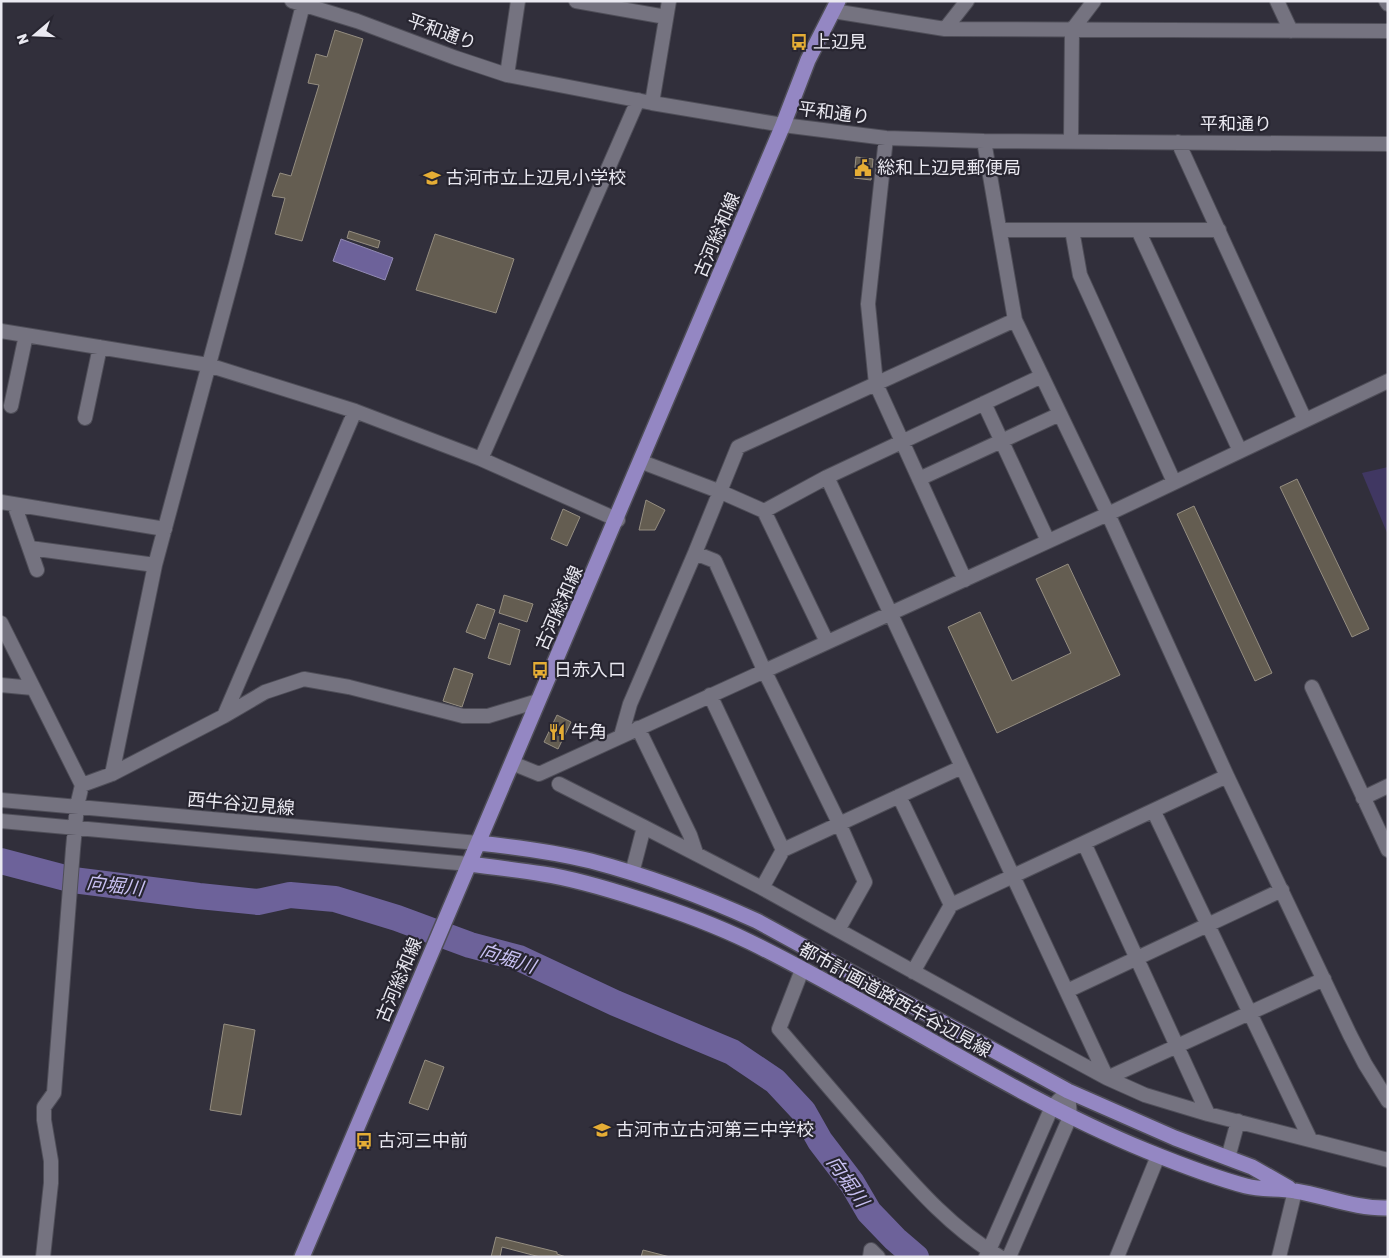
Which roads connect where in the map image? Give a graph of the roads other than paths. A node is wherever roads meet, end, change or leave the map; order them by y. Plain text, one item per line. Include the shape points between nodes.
1 (518, 1) edge
2 (576, 1) edge
3 (669, 1) edge
4 (967, 1) edge
5 (1094, 1) edge
6 (1277, 1) edge
7 (300, 2) edge
8 (835, 6) edge
9 (666, 17) junction
10 (945, 28) junction
11 (1072, 30) junction
12 (1291, 31) junction
13 (1388, 32) edge
14 (507, 75) junction
15 (638, 100) junction
16 (652, 103) junction
17 (783, 125) junction
18 (886, 138) junction
19 (984, 141) junction
20 (1070, 141) junction
21 (1178, 142) junction
22 (1388, 144) edge
23 (1000, 230) junction
24 (1072, 230) junction
25 (1138, 230) junction
26 (1218, 230) junction
27 (1015, 320) junction
28 (1, 331) edge
29 (26, 335) junction
30 (100, 347) junction
31 (208, 365) junction
32 (1042, 376) junction
33 (1388, 381) edge
34 (876, 384) junction
35 (984, 403) junction
36 (11, 406) dead end
37 (355, 411) junction
38 (1060, 414) junction
39 (85, 418) dead end
40 (1305, 420) junction
41 (1002, 441) junction
42 (902, 442) junction
43 (1240, 451) junction
44 (481, 460) junction
45 (642, 462) junction
46 (827, 477) junction
47 (919, 479) junction
48 (1174, 482) junction
49 (721, 492) junction
50 (8, 503) edge
51 (764, 510) junction
52 (1108, 514) junction
53 (618, 520) junction
54 (165, 529) junction
55 (1048, 541) junction
56 (30, 548) junction
57 (695, 553) junction
58 (155, 566) junction
59 (37, 570) dead end
60 (965, 580) junction
61 (890, 613) junction
62 (3, 629) edge
63 (827, 642) junction
64 (764, 670) junction
65 (1, 685) edge
66 (1312, 687) dead end
67 (33, 688) junction
68 (710, 695) junction
69 (538, 701) junction
70 (224, 716) junction
71 (638, 728) junction
72 (621, 736) junction
73 (512, 763) junction
74 (962, 767) junction
75 (112, 774) junction
76 (1227, 776) junction
77 (559, 784) dead end
78 (82, 785) junction
79 (1388, 786) edge
80 (899, 796) junction
81 (1363, 798) junction
82 (1, 800) edge
83 (77, 806) junction
84 (1154, 812) junction
85 (1, 821) edge
86 (839, 823) junction
87 (644, 827) junction
88 (75, 828) junction
89 (478, 843) junction
90 (1084, 843) junction
91 (783, 850) junction
92 (1388, 850) edge
93 (696, 853) junction
94 (469, 864) junction
95 (632, 873) junction
96 (1013, 876) junction
97 (762, 888) junction
98 (1282, 890) junction
99 (952, 905) junction
100 (1208, 925) junction
101 (838, 930) junction
102 (1137, 958) junction
103 (802, 970) junction
104 (913, 972) junction
105 (1324, 978) junction
106 (1067, 991) junction
107 (1249, 1012) junction
108 (1177, 1046) junction
109 (1107, 1078) junction
110 (1068, 1091) junction
111 (1388, 1101) edge
112 (1052, 1107) junction
113 (1208, 1114) junction
114 (1070, 1117) junction
115 (1238, 1121) junction
116 (1310, 1139) junction
117 (1158, 1156) junction
118 (1228, 1158) junction
119 (1388, 1160) edge
120 (1295, 1191) junction
121 (1388, 1208) edge
122 (990, 1255) edge
123 (43, 1257) edge
124 (302, 1257) edge
125 (870, 1257) edge
126 (878, 1257) edge
127 (1009, 1257) edge
128 (1117, 1257) edge
129 (1279, 1257) edge

1 - 14 street
2 - 9 street
3 - 9 street
4 - 10 street
5 - 11 street
6 - 12 street
7 - 14 street, 平和通り
7 - 31 street
8 - 10 street
8 - 17 main road, 古河総和線 via 808,60
9 - 16 street
10 - 11 street
11 - 12 street
11 - 20 street
12 - 13 street
14 - 15 street, 平和通り
15 - 16 street, 平和通り
15 - 44 street
16 - 17 street, 平和通り
17 - 18 street, 平和通り
17 - 45 main road, 古河総和線
18 - 19 street, 平和通り
18 - 34 street via 868,304
19 - 20 street, 平和通り
19 - 23 street
20 - 21 street, 平和通り
21 - 22 street, 平和通り
21 - 26 street
23 - 24 street
23 - 27 street
24 - 25 street
24 - 48 street via 1080,275
25 - 26 street
25 - 43 street
26 - 40 street
27 - 32 street
27 - 34 street
28 - 29 street
29 - 30 street
29 - 36 street
30 - 31 street
30 - 39 street
31 - 37 street
31 - 54 street
32 - 35 street
32 - 38 street
33 - 40 street
34 - 42 street
34 - 49 street via 738,447
35 - 41 street
35 - 42 street
37 - 44 street
37 - 70 street
38 - 41 street
38 - 52 street
40 - 43 street
41 - 47 street
41 - 55 street
42 - 46 street
42 - 47 street
43 - 48 street
44 - 53 street
45 - 49 street
45 - 53 main road, 古河総和線
46 - 51 street
46 - 61 street
47 - 60 street
48 - 52 street
49 - 51 street
49 - 57 street
50 - 54 street
50 - 56 street
51 - 63 street
52 - 55 street
52 - 76 street
53 - 69 main road, 古河総和線
54 - 58 street
55 - 60 street
56 - 58 street
56 - 59 street
57 - 64 street via 715,561
57 - 72 street via 630,704
58 - 75 street
60 - 61 street
61 - 63 street
61 - 74 street
62 - 67 street
63 - 64 street
64 - 68 street
64 - 86 street
65 - 67 street
66 - 81 street
67 - 78 street
68 - 71 street
68 - 91 street
69 - 70 street via 488,716 463,716 349,687 304,680 265,692
69 - 73 main road, 古河総和線
70 - 75 street
71 - 72 street
71 - 93 street
72 - 73 street via 539,774
73 - 89 main road, 古河総和線
74 - 80 street
74 - 96 street
75 - 78 street
76 - 84 street
76 - 98 street
77 - 87 street
78 - 83 street
79 - 81 street
80 - 86 street
80 - 99 street
81 - 92 street
82 - 83 street, 西牛谷辺見線
83 - 88 street
83 - 89 street, 西牛谷辺見線
84 - 90 street
84 - 100 street
85 - 88 street
86 - 91 street
86 - 101 street via 865,882
87 - 93 street
87 - 95 street
88 - 94 street
88 - 123 street via 54,1093 44,1107 51,1183
89 - 94 main road, 古河総和線
89 - 95 main road, 都市計画道路西牛谷辺見線 via 549,853
90 - 96 street
90 - 102 street
91 - 97 street
93 - 97 street
94 - 103 main road, 都市計画道路西牛谷辺見線 via 587,883 674,910 750,942
94 - 124 main road, 古河総和線
95 - 110 main road, 都市計画道路西牛谷辺見線 via 698,896 757,922
96 - 99 street
96 - 106 street
97 - 101 street
98 - 100 street
98 - 105 street
99 - 104 street
100 - 102 street
100 - 107 street
101 - 104 street
102 - 106 street
102 - 108 street
103 - 112 main road, 都市計画道路西牛谷辺見線
103 - 122 street via 779,1029 928,1200
104 - 109 street
105 - 107 street
105 - 111 street via 1365,1064
106 - 109 street
107 - 108 street
107 - 116 street
108 - 109 street
108 - 113 street
109 - 113 street via 1145,1095
110 - 112 street
110 - 114 street
110 - 118 main road, 都市計画道路西牛谷辺見線
112 - 114 main road, 都市計画道路西牛谷辺見線
112 - 122 street
113 - 115 street
114 - 117 main road, 都市計画道路西牛谷辺見線
114 - 127 street
115 - 116 street
115 - 118 street
116 - 119 street
117 - 120 main road, 都市計画道路西牛谷辺見線 via 1248,1187
117 - 128 street
118 - 120 main road, 都市計画道路西牛谷辺見線 via 1252,1167
120 - 121 main road, 都市計画道路西牛谷辺見線 via 1348,1204
120 - 129 street
125 - 126 street via 871,1250

